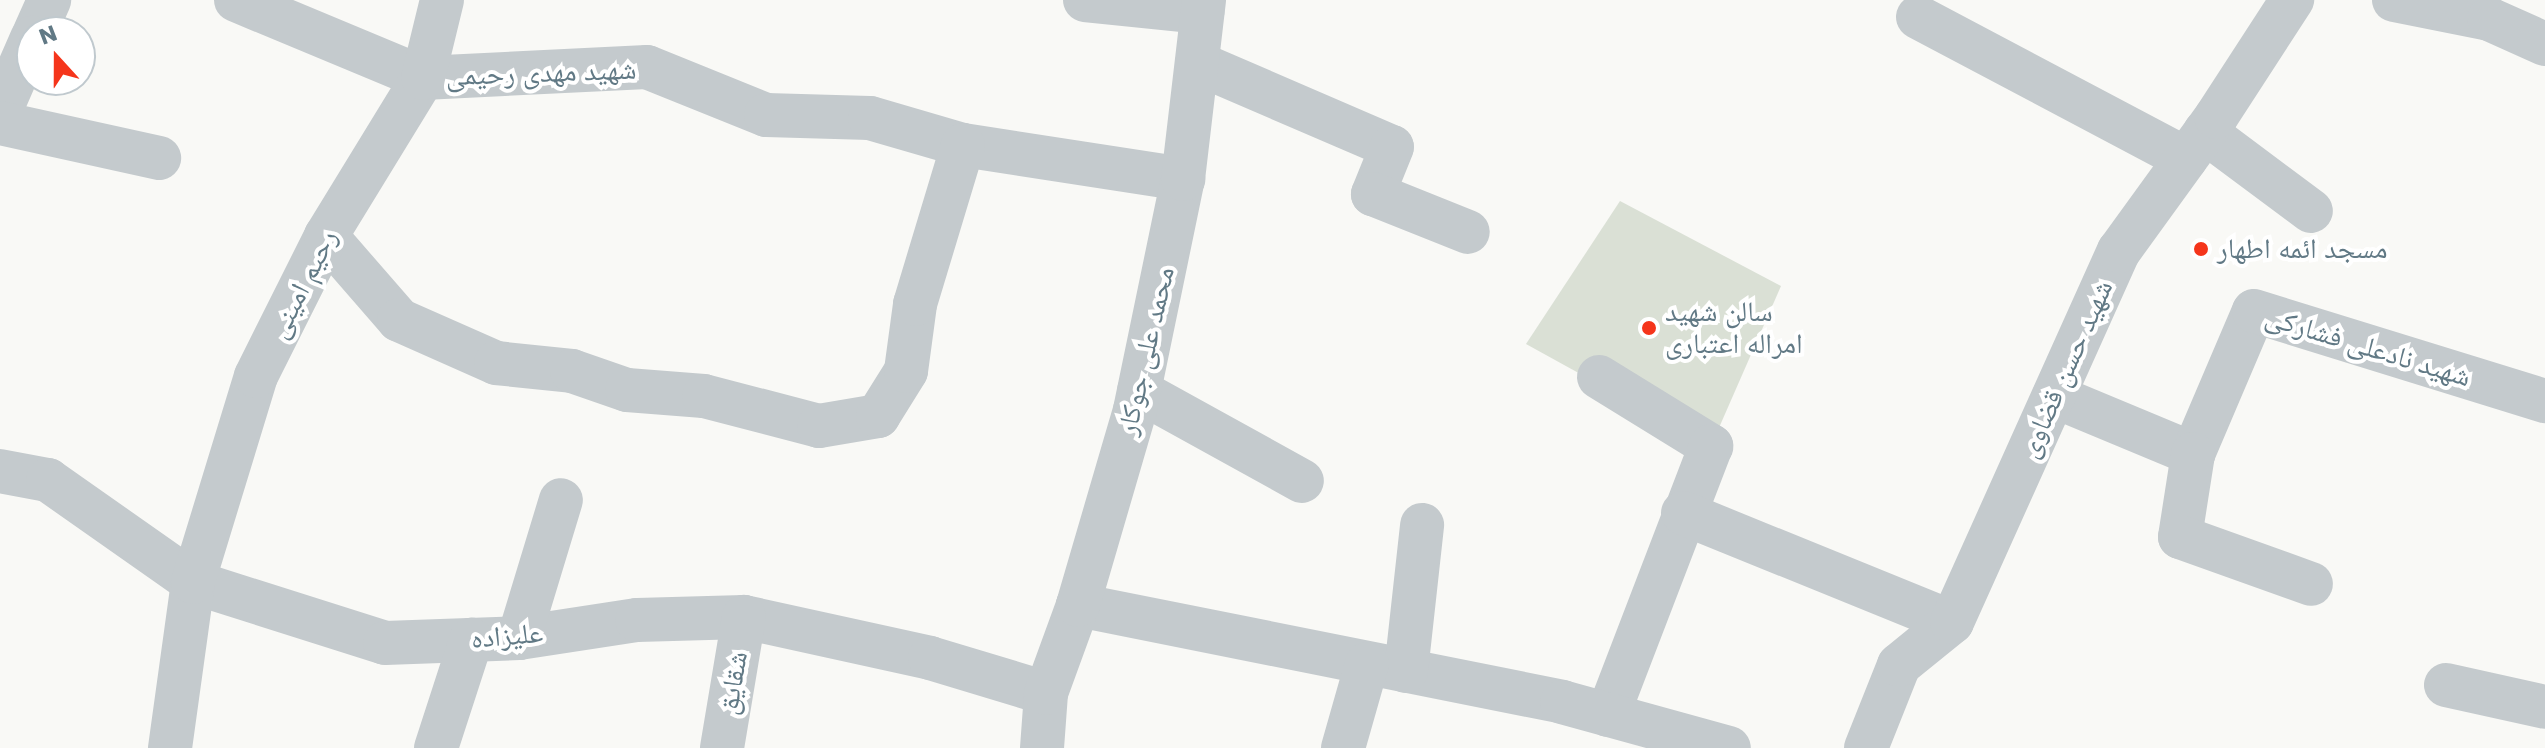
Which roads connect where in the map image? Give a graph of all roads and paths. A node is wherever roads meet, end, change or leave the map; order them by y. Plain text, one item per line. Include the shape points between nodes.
1 (236, 0) edge
2 (442, 0) edge
3 (1085, 0) edge
4 (2292, 0) edge
5 (2394, 0) edge
6 (1203, 6) edge
7 (1918, 17) dead end
8 (2545, 44) edge
9 (1197, 63) junction
10 (16, 75) edge
11 (423, 78) junction
12 (0, 112) edge
13 (0, 123) edge
14 (963, 145) junction
15 (2196, 146) junction
16 (159, 158) dead end
17 (1183, 179) junction
18 (2311, 211) dead end
19 (1468, 232) dead end
20 (326, 236) junction
21 (1599, 377) dead end
22 (1139, 391) junction
23 (2054, 396) junction
24 (2545, 401) edge
25 (2193, 454) junction
26 (0, 471) edge
27 (1302, 481) dead end
28 (561, 500) dead end
29 (1683, 513) junction
30 (1422, 525) dead end
31 (193, 582) junction
32 (2311, 584) dead end
33 (1078, 605) junction
34 (744, 617) junction
35 (1952, 622) junction
36 (519, 638) junction
37 (471, 640) junction
38 (1387, 668) junction
39 (2446, 685) dead end
40 (1046, 693) junction
41 (2545, 707) edge
42 (1608, 715) junction
43 (170, 748) edge
44 (436, 748) edge
45 (722, 748) edge
46 (1042, 748) edge
47 (1343, 748) edge
48 (1729, 748) edge
49 (1866, 748) edge

1 - 11 street, شهید مهدی رحیمی
2 - 11 street, رحیم امینی
3 - 6 street
4 - 15 street, شهید حسن قضاوی
5 - 8 street via 2489,19
6 - 9 street, محمد علی جوکار
7 - 15 street
9 - 17 street, محمد علی جوکار
9 - 19 street via 1392,147 1373,194
10 - 12 street
11 - 14 street, شهید مهدی رحیمی via 647,67 766,115 870,118
11 - 20 street, رحیم امینی
13 - 16 street
14 - 17 street, شهید مهدی رحیمی
14 - 20 street via 915,304 906,371 878,416 819,426 704,396 627,390 572,371 496,363 399,320
15 - 18 street
15 - 23 street, شهید حسن قضاوی via 2119,251
17 - 22 street, محمد علی جوکار
20 - 31 street, رحیم امینی via 256,376
21 - 29 street via 1711,446
22 - 27 street
22 - 33 street, محمد علی جوکار
23 - 25 street
23 - 35 street, شهید حسن قضاوی
24 - 25 street, شهید نادعلی فشارکی via 2254,311
25 - 32 street via 2180,537
26 - 31 street, علیزاده via 48,480
28 - 36 street
29 - 35 street
29 - 42 street
30 - 38 street
31 - 37 street, علیزاده via 385,643
31 - 43 street, رحیم امینی
33 - 38 street
33 - 40 street, محمد علی جوکار
34 - 36 street, علیزاده via 637,620
34 - 40 street, علیزاده via 930,658
34 - 45 street, شقایق
35 - 49 street, شهید حسن قضاوی via 1899,665
36 - 37 street, علیزاده
37 - 44 street
38 - 42 street
38 - 47 street
39 - 41 street
40 - 46 street, محمد علی جوکار
42 - 48 street

